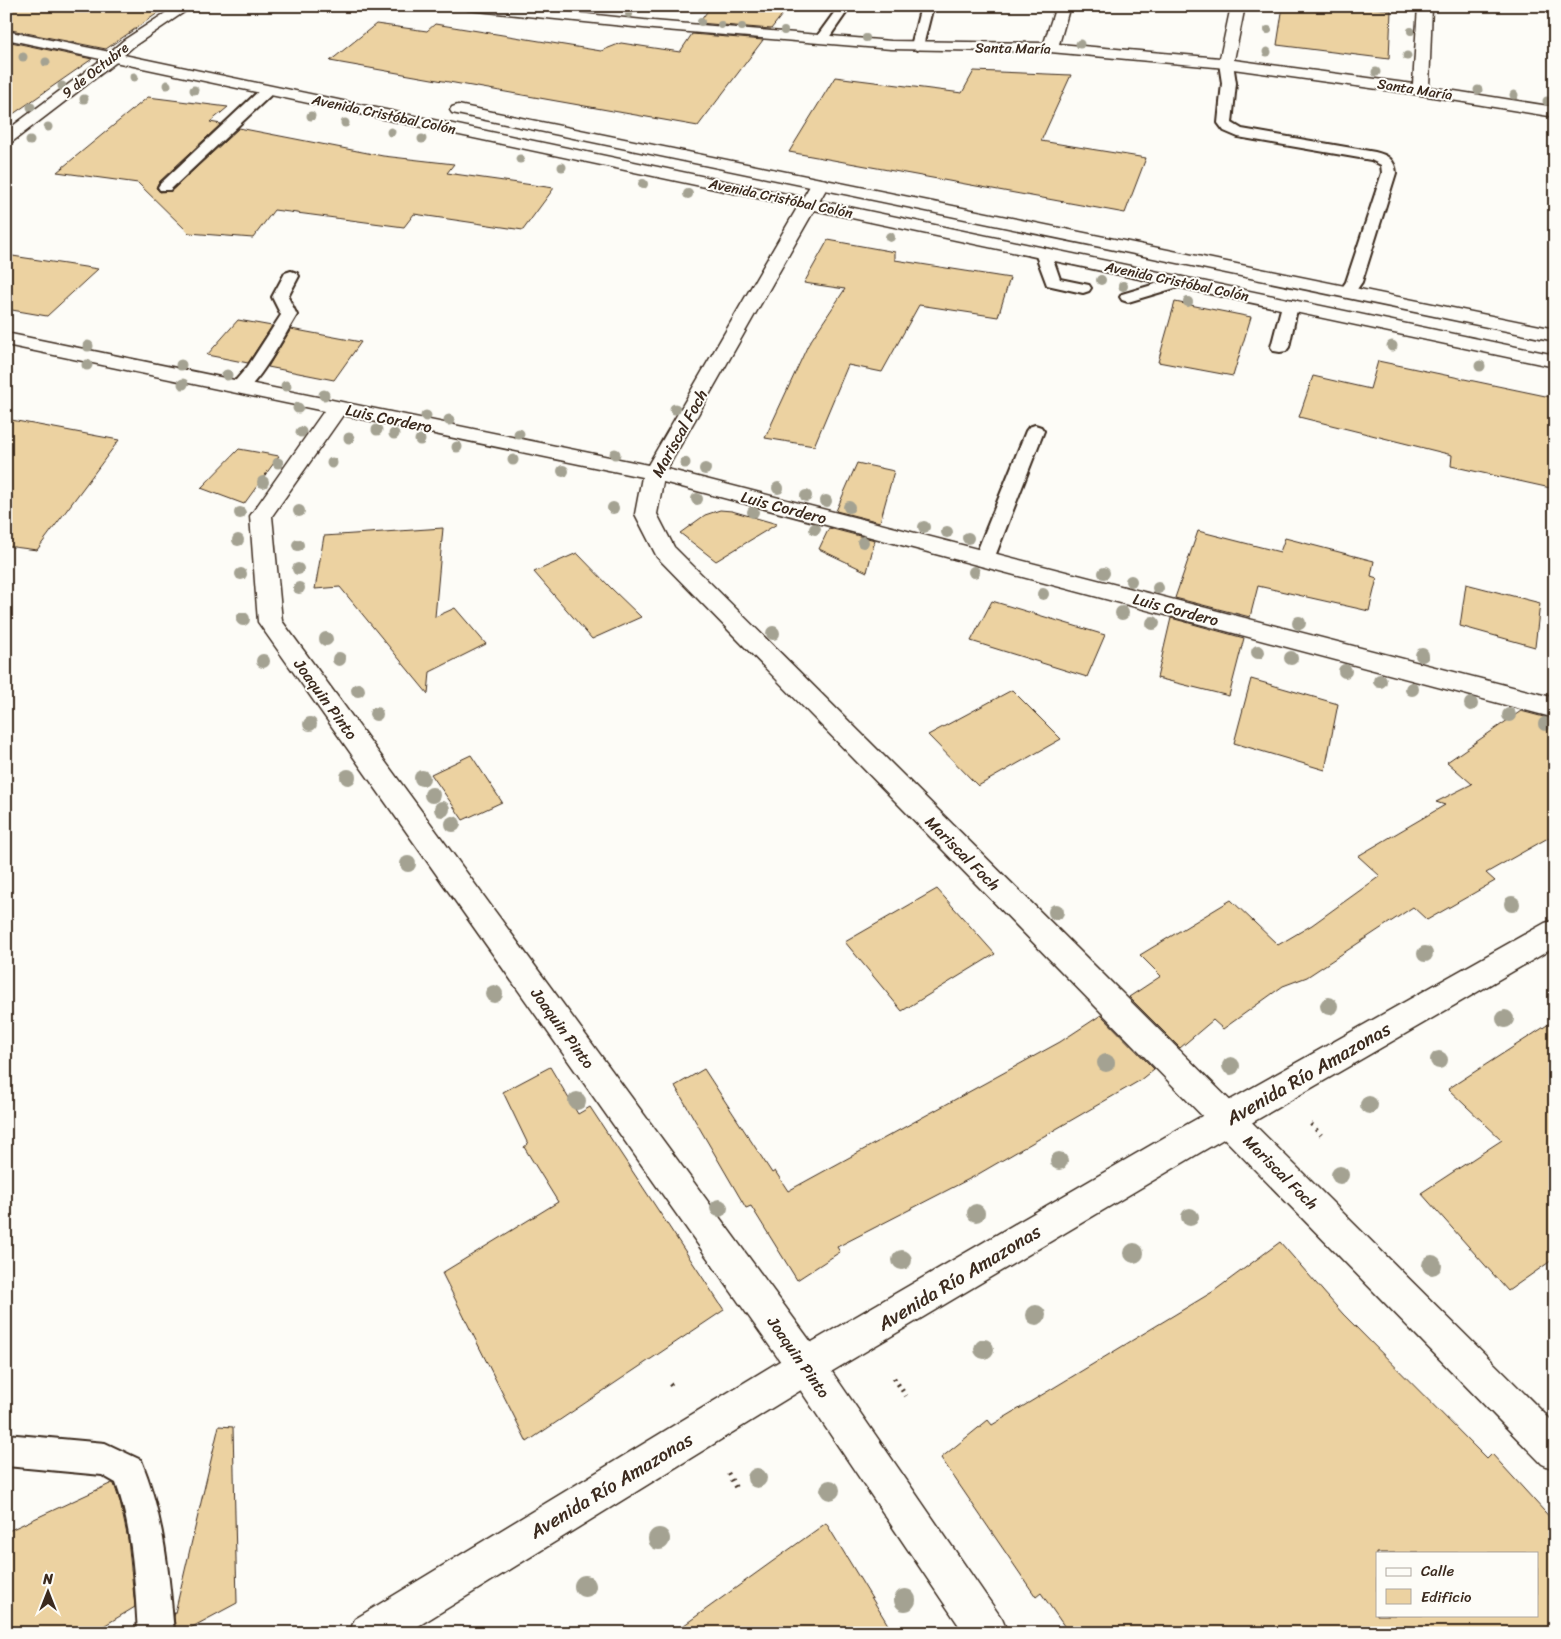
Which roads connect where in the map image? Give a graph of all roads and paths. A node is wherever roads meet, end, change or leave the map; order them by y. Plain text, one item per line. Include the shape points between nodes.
1 (186, 6) edge
2 (468, 6) edge
3 (845, 6) edge
4 (927, 6) edge
5 (1063, 6) edge
6 (1238, 6) edge
7 (1425, 6) edge
8 (665, 11) dead end
9 (653, 25) junction
10 (6, 35) edge
11 (109, 39) dead end
12 (822, 39) junction
13 (129, 43) junction
14 (917, 46) junction
15 (148, 47) dead end
16 (1050, 48) junction
17 (114, 57) junction
18 (1226, 63) junction
19 (268, 90) junction
20 (1421, 90) junction
21 (438, 106) dead end
22 (1555, 112) edge
23 (6, 139) edge
24 (165, 187) dead end
25 (814, 194) junction
26 (1043, 253) junction
27 (291, 276) dead end
28 (1179, 282) junction
29 (1083, 288) dead end
30 (1347, 292) junction
31 (1128, 297) dead end
32 (1290, 306) junction
33 (1555, 334) edge
34 (6, 338) edge
35 (1280, 347) dead end
36 (1555, 361) edge
37 (239, 387) junction
38 (338, 408) junction
39 (1035, 431) dead end
40 (654, 473) junction
41 (984, 559) junction
42 (1555, 708) edge
43 (1555, 932) edge
44 (1228, 1119) junction
45 (1311, 1124) dead end
46 (1321, 1135) dead end
47 (806, 1366) junction
48 (894, 1378) dead end
49 (670, 1384) dead end
50 (674, 1389) dead end
51 (906, 1396) dead end
52 (6, 1450) edge
53 (1555, 1451) edge
54 (728, 1473) dead end
55 (737, 1490) dead end
56 (156, 1633) edge
57 (370, 1633) edge
58 (988, 1633) edge

1 - 13 street, 9 de Octubre
2 - 9 street, Santa María
3 - 12 lane
4 - 14 lane
5 - 16 street
6 - 18 street
7 - 20 street
8 - 9 street
9 - 12 street, Santa María
10 - 17 street, Avenida Cristóbal Colón
11 - 13 street
12 - 14 street, Santa María
13 - 15 street
13 - 17 street, 9 de Octubre
14 - 16 street, Santa María
16 - 18 street, Santa María
17 - 19 street, Avenida Cristóbal Colón
17 - 23 street, 9 de Octubre
18 - 20 street, Santa María
18 - 30 lane via 1229,83 1225,123 1229,128 1238,133 1375,156 1388,163 1389,172 1354,282
19 - 24 lane
19 - 25 street, Avenida Cristóbal Colón
20 - 22 street, Santa María
21 - 25 street, Avenida Cristóbal Colón
25 - 26 street, Avenida Cristóbal Colón
25 - 30 street, Avenida Cristóbal Colón
25 - 40 street, Mariscal Foch
26 - 28 street, Avenida Cristóbal Colón
26 - 29 lane via 1053,282
27 - 37 lane via 280,297 289,315 255,369
28 - 31 lane
28 - 32 street, Avenida Cristóbal Colón
30 - 33 street, Avenida Cristóbal Colón
32 - 35 lane
32 - 36 street, Avenida Cristóbal Colón
34 - 37 street, Luis Cordero
37 - 38 street, Luis Cordero
38 - 40 street, Luis Cordero
38 - 47 street, Joaquin Pinto via 261,516 270,622
39 - 41 lane
40 - 41 street, Luis Cordero
40 - 44 street, Mariscal Foch via 646,514 665,551
41 - 42 street, Luis Cordero
43 - 44 street, Avenida Río Amazonas
44 - 47 street, Avenida Río Amazonas
44 - 53 street, Mariscal Foch
45 - 46 path
47 - 57 street, Avenida Río Amazonas
47 - 58 street, Joaquin Pinto
48 - 51 path
49 - 50 path
52 - 56 lane via 105,1459 129,1472 139,1496 152,1580
54 - 55 path

